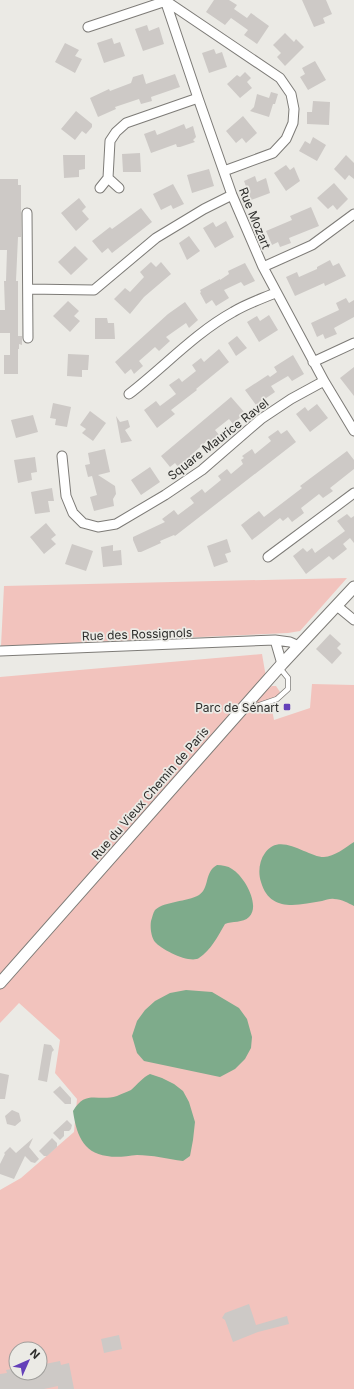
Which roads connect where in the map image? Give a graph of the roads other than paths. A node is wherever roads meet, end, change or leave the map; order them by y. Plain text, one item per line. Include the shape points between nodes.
1 (166, 1) edge
2 (88, 27) dead end
3 (198, 98) junction
4 (224, 171) junction
5 (108, 178) junction
6 (100, 188) dead end
7 (119, 188) dead end
8 (232, 195) junction
9 (28, 213) dead end
10 (354, 214) edge
11 (263, 267) junction
12 (28, 290) junction
13 (275, 292) junction
14 (28, 338) dead end
15 (354, 343) edge
16 (313, 362) junction
17 (324, 381) junction
18 (129, 394) dead end
19 (354, 431) edge
20 (62, 456) dead end
21 (354, 493) edge
22 (268, 557) dead end
23 (354, 587) edge
24 (337, 606) junction
25 (354, 620) edge
26 (275, 640) junction
27 (299, 646) junction
28 (0, 651) edge
29 (281, 665) junction
30 (245, 705) junction
31 (0, 983) edge

1 - 2 street
1 - 3 street, Rue Mozart
1 - 4 street via 280,78 291,94 293,123 286,139 273,153
3 - 4 street, Rue Mozart
3 - 5 street via 121,127 110,141
4 - 8 street, Rue Mozart
5 - 6 street
5 - 7 street
8 - 11 street, Rue Mozart
8 - 12 street via 156,238 94,290
9 - 12 street
10 - 11 street via 312,245
11 - 13 street, Rue Mozart
12 - 14 street
13 - 16 street, Rue Mozart
13 - 18 street via 233,312 205,331
15 - 16 street
16 - 17 street, Rue Mozart
17 - 19 street, Rue Mozart
17 - 20 street, Square Maurice Ravel via 261,419 202,470 116,524 98,527 83,523 73,513 66,496
21 - 22 street
23 - 24 street, Rue du Vieux Chemin de Paris
24 - 25 street
24 - 27 street, Rue du Vieux Chemin de Paris
26 - 27 street, Rue des Rossignols
26 - 28 street, Rue des Rossignols
26 - 29 street
27 - 29 street, Rue du Vieux Chemin de Paris
29 - 30 street, Rue du Vieux Chemin de Paris
29 - 30 lane via 288,678 288,689 277,699 251,708
30 - 31 street, Rue du Vieux Chemin de Paris

